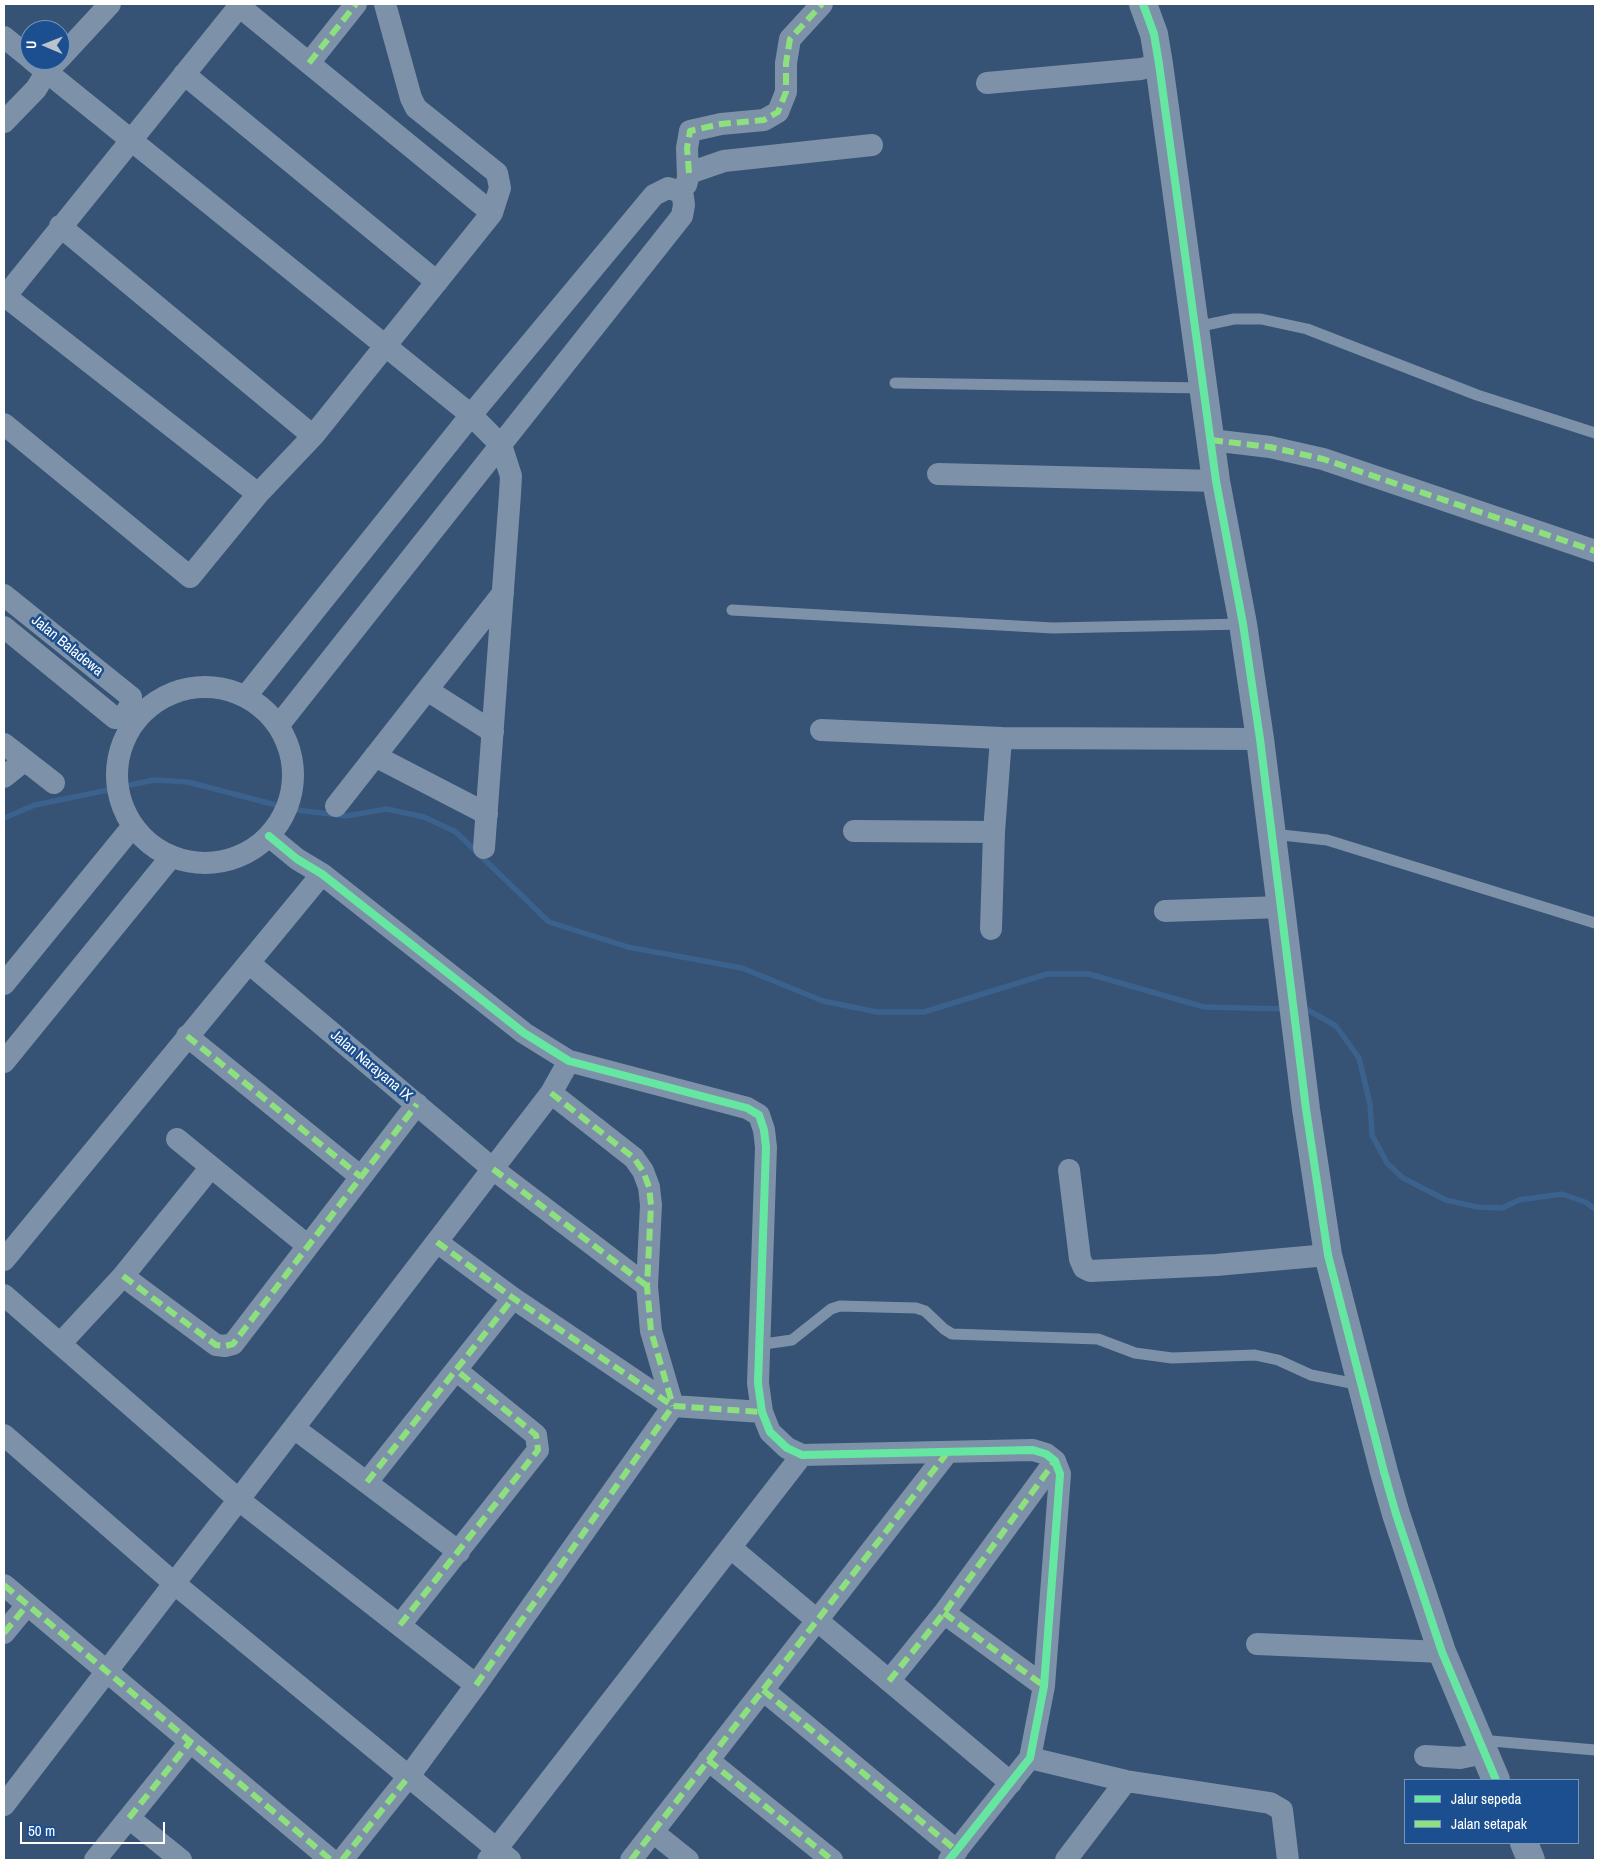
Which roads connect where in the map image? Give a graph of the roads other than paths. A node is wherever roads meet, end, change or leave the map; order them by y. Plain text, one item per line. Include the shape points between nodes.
1 (356, 4) edge
2 (384, 4) edge
3 (822, 4) edge
4 (1143, 4) edge
5 (240, 5) edge
6 (102, 6) edge
7 (4, 37) edge
8 (70, 37) edge
9 (20, 46) edge
10 (309, 63) junction
11 (1159, 64) junction
12 (42, 70) edge
13 (55, 70) edge
14 (184, 74) junction
15 (987, 83) dead end
16 (4, 122) edge
17 (131, 141) junction
18 (872, 145) dead end
19 (684, 182) junction
20 (492, 212) junction
21 (60, 226) junction
22 (437, 282) junction
23 (4, 297) edge
24 (1196, 327) junction
25 (387, 347) junction
26 (895, 383) dead end
27 (1205, 388) junction
28 (471, 415) junction
29 (4, 424) edge
30 (1595, 433) edge
31 (313, 436) junction
32 (1211, 440) junction
33 (501, 445) junction
34 (938, 474) dead end
35 (1216, 481) junction
36 (258, 494) junction
37 (1595, 551) edge
38 (503, 593) junction
39 (4, 596) edge
40 (732, 610) dead end
41 (1243, 624) junction
42 (4, 626) edge
43 (427, 690) junction
44 (246, 696) junction
45 (278, 726) junction
46 (821, 730) dead end
47 (493, 732) junction
48 (1001, 738) junction
49 (1260, 739) junction
50 (4, 744) edge
51 (375, 756) junction
52 (24, 761) junction
53 (4, 777) edge
54 (54, 783) dead end
55 (336, 806) dead end
56 (487, 814) junction
57 (133, 826) junction
58 (854, 831) dead end
59 (994, 832) junction
60 (1273, 834) junction
61 (269, 836) junction
62 (484, 848) dead end
63 (171, 857) junction
64 (322, 874) junction
65 (1282, 907) junction
66 (1165, 911) dead end
67 (1595, 923) edge
68 (991, 929) dead end
69 (249, 963) junction
70 (4, 984) edge
71 (187, 1036) junction
72 (569, 1061) junction
73 (4, 1062) edge
74 (551, 1093) junction
75 (417, 1104) junction
76 (177, 1139) dead end
77 (211, 1167) junction
78 (493, 1168) junction
79 (1069, 1170) dead end
80 (361, 1177) junction
81 (437, 1242) junction
82 (308, 1246) junction
83 (1328, 1255) junction
84 (4, 1260) edge
85 (123, 1276) junction
86 (647, 1286) junction
87 (4, 1295) edge
88 (513, 1298) junction
89 (60, 1344) junction
90 (758, 1345) junction
91 (456, 1370) junction
92 (1361, 1385) junction
93 (673, 1406) junction
94 (762, 1412) junction
95 (294, 1428) junction
96 (4, 1435) edge
97 (947, 1452) junction
98 (802, 1455) junction
99 (1055, 1460) junction
100 (367, 1482) junction
101 (239, 1500) junction
102 (731, 1548) junction
103 (459, 1552) junction
104 (175, 1584) junction
105 (4, 1585) edge
106 (27, 1605) junction
107 (944, 1614) junction
108 (817, 1620) junction
109 (400, 1625) junction
110 (4, 1633) edge
111 (1257, 1644) dead end
112 (1442, 1652) junction
113 (107, 1672) junction
114 (889, 1681) junction
115 (476, 1685) junction
116 (1044, 1686) junction
117 (763, 1690) junction
118 (190, 1742) junction
119 (1481, 1746) junction
120 (1595, 1750) edge
121 (1425, 1756) dead end
122 (1030, 1758) junction
123 (708, 1760) junction
124 (409, 1776) junction
125 (1496, 1779) edge
126 (1126, 1781) junction
127 (1011, 1783) junction
128 (4, 1805) edge
129 (129, 1818) junction
130 (653, 1832) junction
131 (1524, 1844) edge
132 (953, 1856) edge
133 (498, 1857) edge
134 (95, 1860) edge
135 (181, 1860) edge
136 (331, 1860) edge
137 (342, 1860) edge
138 (631, 1860) edge
139 (688, 1860) edge
140 (832, 1860) edge
141 (1066, 1860) edge
142 (1288, 1860) edge
143 (1532, 1860) edge

1 - 10 street
2 - 20 street via 416,108 497,173 500,188
3 - 19 street via 790,40 786,92 778,112 764,120 690,131
4 - 11 street via 1154,34
5 - 10 street
5 - 14 street
6 - 8 street
7 - 9 street
10 - 20 street
11 - 15 street via 1141,69
11 - 24 street
12 - 16 street via 36,89
13 - 17 street
14 - 17 street
14 - 22 street
17 - 21 street
17 - 25 street
18 - 19 street via 724,161
19 - 28 street via 654,195
19 - 33 street via 682,216
20 - 22 street
21 - 23 street
21 - 31 street
22 - 25 street
23 - 36 street
24 - 27 street
24 - 30 lane via 1234,319 1261,319 1307,329 1477,395
25 - 28 street
25 - 31 street via 376,356
26 - 27 lane
27 - 32 street
28 - 33 street
28 - 44 street
29 - 36 street via 190,577
31 - 36 street
32 - 35 street
32 - 37 street via 1270,446 1323,459
33 - 38 street via 511,476
33 - 45 street
34 - 35 street
35 - 41 street
38 - 43 street
38 - 47 street
39 - 42 street, Jalan Baladewa via 130,697 127,711 122,717 115,718
40 - 41 lane via 1053,628
41 - 49 street
43 - 47 street
43 - 51 street
44 - 45 street via 264,709
44 - 57 street via 220,688 194,687 169,695 146,709 130,730 120,753 117,778 122,803
45 - 61 street via 291,753 293,783 286,811
46 - 48 street
47 - 56 street
48 - 49 street
48 - 59 street
49 - 60 street
50 - 52 street
51 - 55 street
51 - 56 street
52 - 53 street
52 - 54 street
56 - 62 street
57 - 63 street via 150,844
57 - 70 street
58 - 59 street
59 - 68 street
60 - 65 street
60 - 67 lane via 1327,840
61 - 63 street via 248,853 223,862 197,863
61 - 64 street
63 - 73 street
64 - 69 street
64 - 72 street via 524,1033
65 - 66 street
65 - 83 street
69 - 71 street
69 - 75 street, Jalan Narayana IX
71 - 80 street
71 - 84 street
72 - 74 street
72 - 90 street via 747,1108 759,1115 766,1147
74 - 78 street
74 - 86 street via 634,1158 644,1171 651,1205
75 - 78 street, Jalan Narayana IX
75 - 80 street
76 - 77 street
77 - 82 street
77 - 85 street
78 - 81 street
78 - 86 street, Jalan Narayana IX
79 - 83 street via 1080,1259 1084,1268 1090,1271
80 - 82 street
81 - 88 street
81 - 95 street
82 - 85 street via 239,1339 225,1346 216,1345
83 - 92 street
85 - 89 street
86 - 93 street via 653,1340
87 - 89 street
88 - 91 street
88 - 93 street
89 - 101 street
90 - 92 lane via 792,1340 831,1309 840,1306 916,1308 925,1311 952,1334 1098,1339 1135,1353 1164,1358 1255,1355 1278,1360 1311,1375
90 - 94 street
91 - 100 street
91 - 103 street via 536,1434 539,1444 535,1455
92 - 112 street via 1386,1481
93 - 94 street
93 - 115 street
94 - 98 street via 770,1432 778,1441
95 - 100 street
95 - 101 street
96 - 104 street
97 - 98 street
97 - 99 street via 1033,1450
97 - 108 street
98 - 102 street
99 - 107 street
99 - 116 street via 1060,1474
100 - 103 street
101 - 104 street
101 - 109 street
102 - 108 street
102 - 133 street
103 - 109 street
104 - 113 street
104 - 124 street
105 - 106 street
106 - 110 street
106 - 113 street
107 - 114 street
107 - 116 street
108 - 114 street
108 - 117 street
109 - 115 street
111 - 112 street
112 - 119 street
113 - 118 street
113 - 128 street
114 - 127 street
115 - 124 street
116 - 122 street
117 - 123 street
117 - 132 street
118 - 129 street
118 - 136 street
119 - 120 lane
119 - 121 street via 1460,1758
119 - 125 street
122 - 126 street
122 - 127 street
123 - 130 street
123 - 140 street
124 - 133 street
124 - 137 street
126 - 141 street
126 - 142 street via 1276,1805 1284,1817
127 - 132 street
129 - 134 street
129 - 135 street
130 - 138 street
130 - 139 street
131 - 143 street

